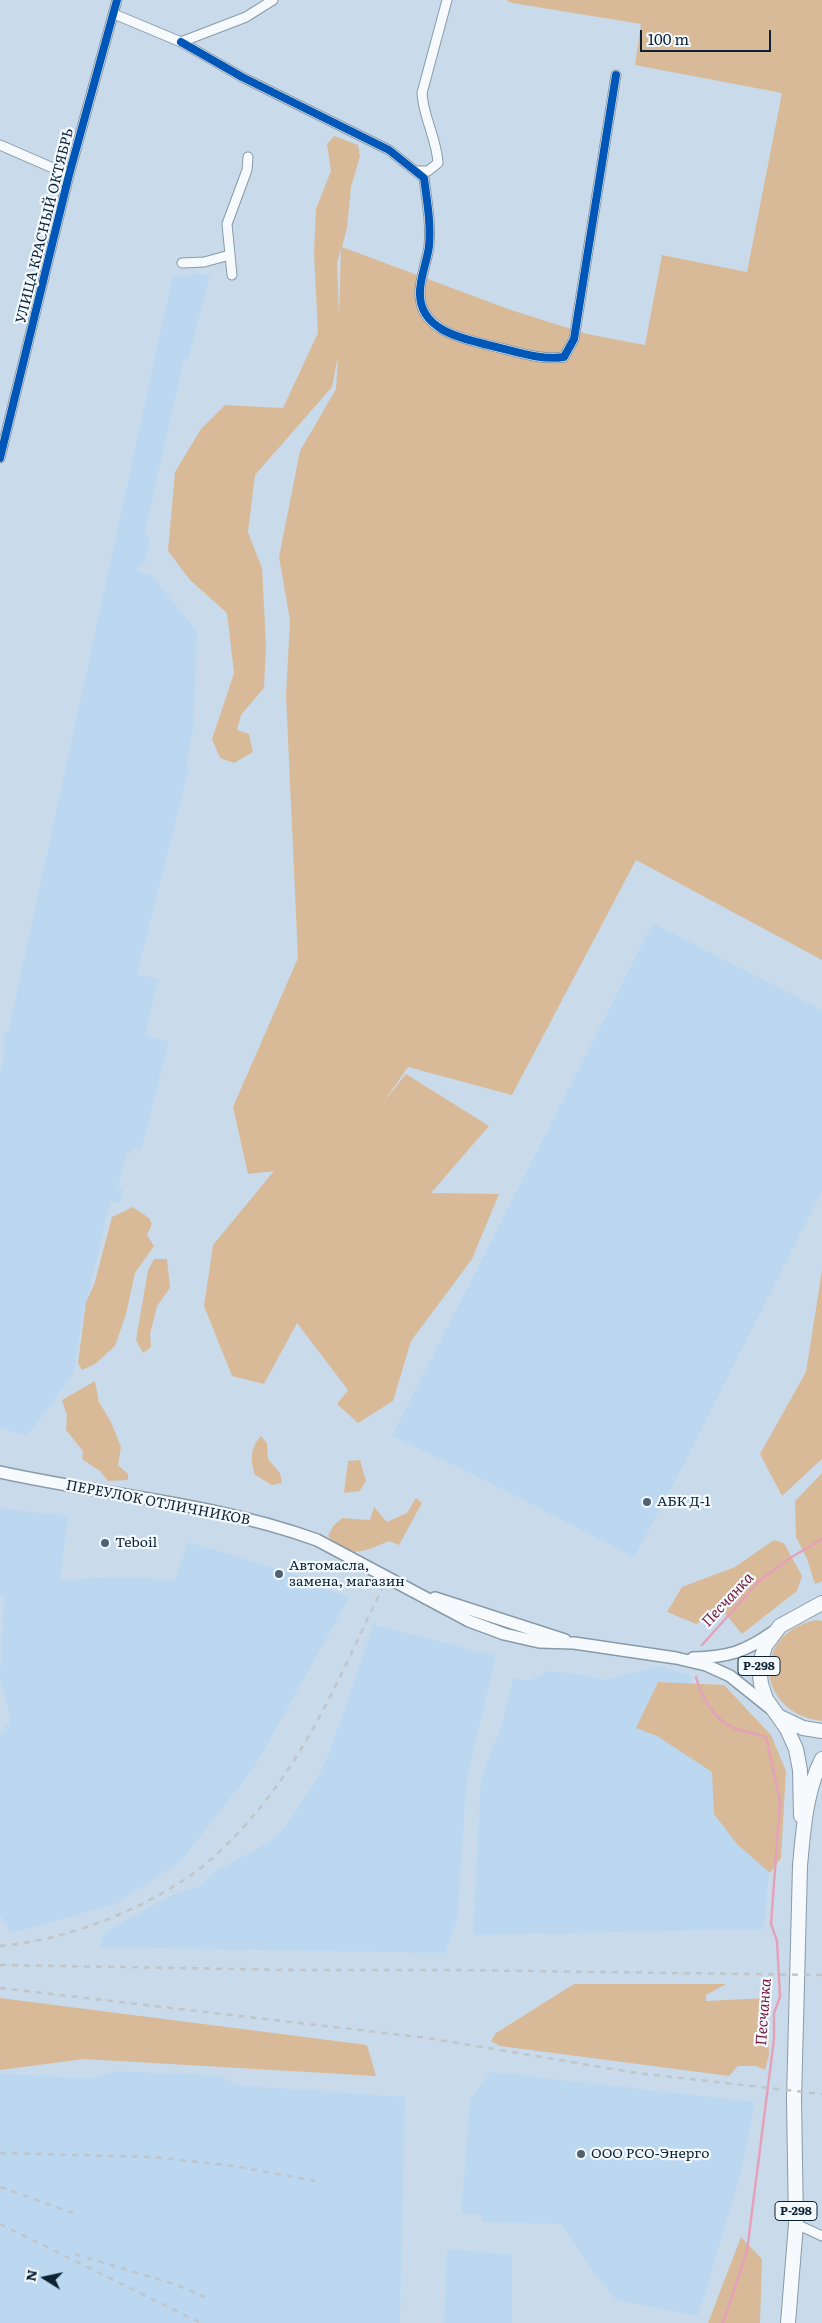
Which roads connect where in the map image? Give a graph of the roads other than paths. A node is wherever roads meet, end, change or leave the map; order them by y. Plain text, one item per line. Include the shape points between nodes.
1 (117, 0) edge
2 (273, 0) edge
3 (447, 0) edge
4 (114, 14) junction
5 (181, 42) junction
6 (616, 75) dead end
7 (0, 145) edge
8 (248, 157) dead end
9 (416, 171) junction
10 (69, 174) junction
11 (230, 254) junction
12 (182, 263) dead end
13 (232, 275) dead end
14 (0, 458) edge
15 (0, 1472) edge
16 (822, 1603) edge
17 (822, 1611) edge
18 (807, 1612) junction
19 (780, 1626) junction
20 (676, 1658) junction
21 (774, 1712) junction
22 (822, 1731) edge
23 (822, 1759) edge
24 (802, 1839) junction
25 (796, 2224) junction
26 (822, 2236) edge
27 (788, 2323) edge

1 - 4 street, УЛИЦА КРАСНЫЙ ОКТЯБРЬ
2 - 5 street via 246,17
3 - 9 street via 422,93 438,163 428,171
4 - 5 street
4 - 10 street, УЛИЦА КРАСНЫЙ ОКТЯБРЬ
5 - 9 street via 242,77 389,150
6 - 9 street via 578,320 574,339 564,357 542,356 476,342 442,330 430,322 420,296 429,216 424,178
7 - 10 street
8 - 11 street via 247,170 228,224
10 - 14 street, УЛИЦА КРАСНЫЙ ОКТЯБРЬ
11 - 12 street via 204,262
11 - 13 street
15 - 20 main road, ПЕРЕУЛОК ОТЛИЧНИКОВ via 184,1505 288,1530 316,1540 422,1595 470,1607 574,1643
16 - 18 highway, Р-298
17 - 18 highway, Р-298
18 - 19 highway, Р-298
19 - 20 main road via 749,1648 730,1655
19 - 21 highway, Р-298 via 765,1646 759,1667 763,1692
20 - 21 main road via 724,1672
21 - 22 highway via 803,1728
21 - 24 highway, Р-298 via 790,1734 799,1761
23 - 24 highway, Р-298 via 814,1780
24 - 25 highway, Р-298 via 794,2099
25 - 26 street
25 - 27 highway, Р-298

